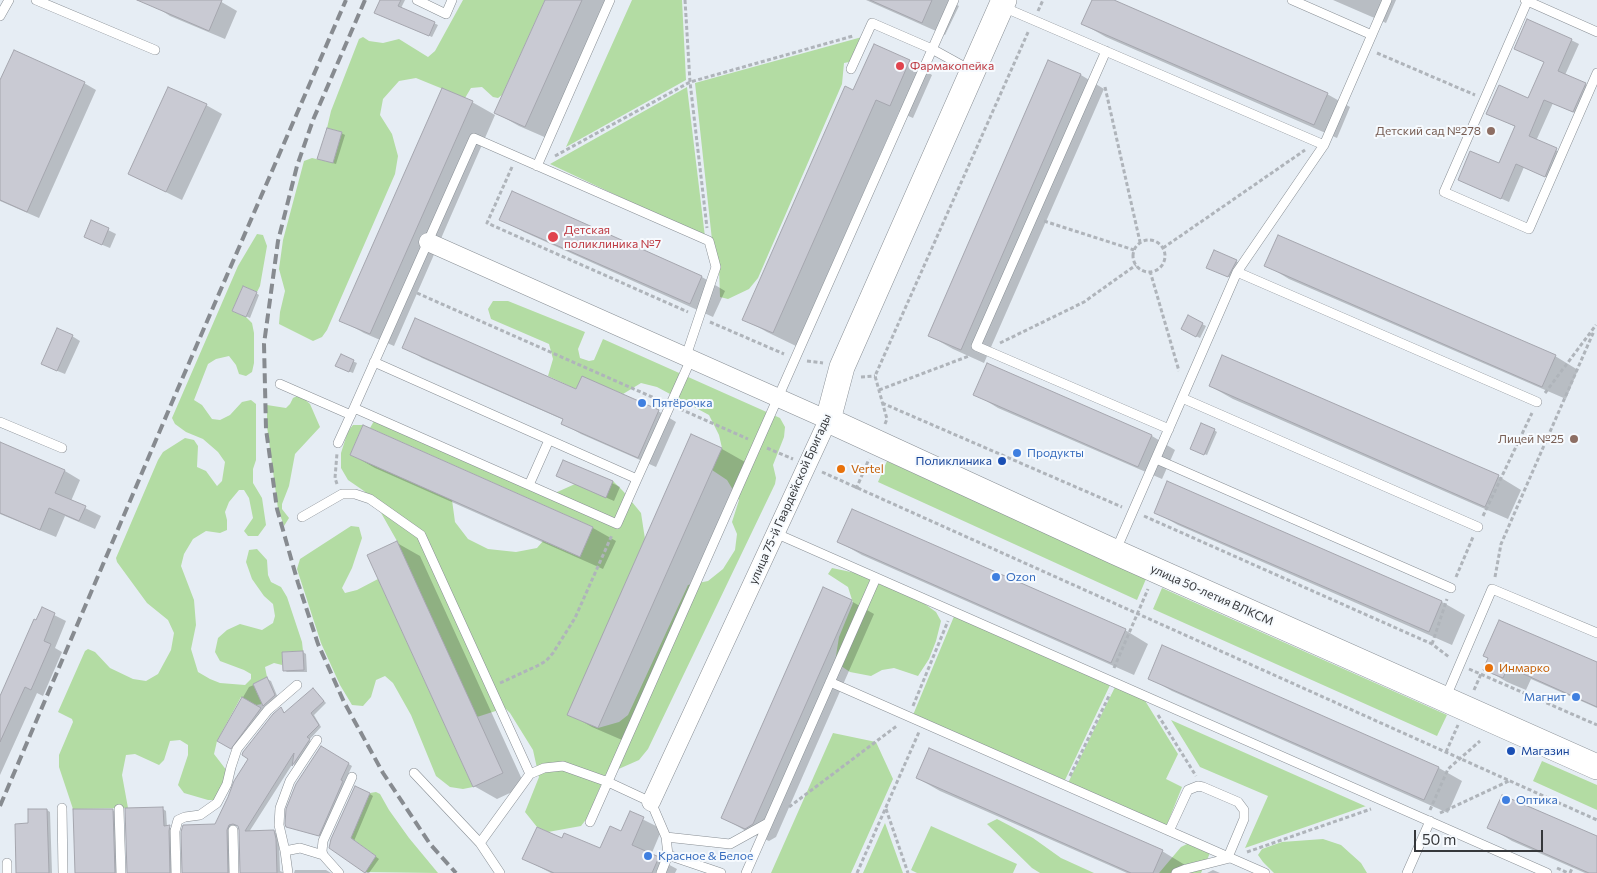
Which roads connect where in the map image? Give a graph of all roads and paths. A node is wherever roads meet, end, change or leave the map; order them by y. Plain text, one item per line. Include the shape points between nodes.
1 (9, 0) edge
2 (36, 0) edge
3 (417, 0) edge
4 (452, 0) edge
5 (610, 0) edge
6 (685, 0) edge
7 (954, 0) edge
8 (1043, 0) edge
9 (1292, 0) edge
10 (1387, 0) edge
11 (1526, 1) edge
12 (1003, 3) edge
13 (0, 16) edge
14 (1034, 20) junction
15 (868, 32) junction
16 (1597, 32) edge
17 (1372, 35) junction
18 (1366, 48) junction
19 (932, 49) junction
20 (155, 50) dead end
21 (1106, 51) junction
22 (1100, 64) junction
23 (851, 69) dead end
24 (973, 71) junction
25 (1597, 73) edge
26 (690, 82) junction
27 (1485, 99) junction
28 (1320, 144) junction
29 (516, 157) junction
30 (537, 166) junction
31 (1033, 217) junction
32 (709, 241) junction
33 (428, 242) junction
34 (1140, 242) junction
35 (1163, 248) junction
36 (1134, 250) junction
37 (1136, 265) junction
38 (1150, 271) junction
39 (1237, 272) junction
40 (407, 288) junction
41 (699, 317) junction
42 (1597, 324) edge
43 (986, 350) junction
44 (688, 358) junction
45 (795, 359) junction
46 (374, 362) junction
47 (842, 367) junction
48 (280, 384) dead end
49 (879, 390) junction
50 (1184, 395) junction
51 (778, 398) junction
52 (1537, 402) junction
53 (882, 403) junction
54 (670, 405) junction
55 (352, 411) junction
56 (884, 413) dead end
57 (828, 420) junction
58 (0, 422) edge
59 (1169, 429) junction
60 (549, 440) junction
61 (876, 442) junction
62 (338, 443) joint
63 (758, 444) junction
64 (62, 448) dead end
65 (1156, 459) junction
66 (806, 465) junction
67 (637, 479) junction
68 (529, 485) junction
69 (856, 489) junction
70 (342, 494) junction
71 (1133, 511) junction
72 (302, 516) dead end
73 (617, 524) junction
74 (1478, 527) junction
75 (775, 533) junction
76 (1115, 552) junction
77 (1157, 570) junction
78 (876, 578) junction
79 (1451, 588) junction
80 (1492, 589) junction
81 (952, 611) junction
82 (1138, 614) junction
83 (1597, 633) edge
84 (1432, 644) junction
85 (1460, 665) junction
86 (830, 682) junction
87 (1112, 682) junction
88 (297, 684) dead end
89 (491, 688) junction
90 (1146, 697) junction
91 (1445, 699) junction
92 (909, 717) junction
93 (923, 723) junction
94 (1597, 725) edge
95 (317, 740) dead end
96 (1480, 741) dead end
97 (1460, 758) junction
98 (1597, 767) edge
99 (414, 773) dead end
100 (530, 774) junction
101 (352, 777) dead end
102 (1510, 780) junction
103 (608, 782) junction
104 (1065, 785) junction
105 (1202, 787) junction
106 (651, 802) junction
107 (1388, 803) junction
108 (62, 808) dead end
109 (885, 808) junction
110 (119, 809) dead end
111 (1428, 820) junction
112 (1597, 820) edge
113 (590, 822) dead end
114 (768, 823) junction
115 (233, 830) dead end
116 (1169, 831) junction
117 (666, 837) junction
118 (480, 843) junction
119 (285, 851) junction
120 (323, 855) junction
121 (668, 855) junction
122 (1229, 857) junction
123 (7, 863) dead end
124 (1573, 866) dead end
125 (7, 873) edge
126 (64, 873) edge
127 (121, 873) edge
128 (176, 873) edge
129 (234, 873) edge
130 (288, 873) edge
131 (339, 873) edge
132 (500, 873) edge
133 (661, 873) edge
134 (721, 873) edge
135 (746, 873) edge
136 (857, 873) edge
137 (908, 873) edge
138 (1176, 873) edge
139 (1263, 873) edge
140 (1407, 873) edge
141 (1547, 873) edge
142 (1570, 873) edge

1 - 13 lane
2 - 20 lane
3 - 4 lane via 446,14
5 - 30 lane
6 - 26 path
7 - 19 lane
8 - 14 path
9 - 17 lane
10 - 17 lane
11 - 16 lane
11 - 27 lane
12 - 14 lane
12 - 24 main road, улица 75-й Гвардейской Бригады
14 - 21 lane
14 - 49 path via 875,376
15 - 19 lane via 872,23
15 - 23 lane
15 - 26 path
17 - 18 lane
18 - 27 path
18 - 28 lane
19 - 24 lane
19 - 45 lane
21 - 22 lane
21 - 28 lane
22 - 31 lane
22 - 34 path
24 - 47 main road, улица 75-й Гвардейской Бригады
25 - 27 lane via 1529,230 1444,192
26 - 30 path
26 - 32 path
28 - 35 path
28 - 39 lane
29 - 30 lane
29 - 33 lane via 474,138
29 - 41 path via 487,223
30 - 32 lane
31 - 36 path
31 - 43 lane via 976,346
32 - 41 lane via 716,267
33 - 40 lane
33 - 44 street
34 - 35 path via 1155,241
34 - 36 path
35 - 38 path via 1163,263
36 - 37 path
37 - 38 path
37 - 43 path via 1084,302
38 - 50 path
39 - 50 lane
39 - 52 lane
40 - 46 lane
40 - 54 path
41 - 44 lane
41 - 45 path
42 - 52 path
42 - 80 path via 1501,544
43 - 49 path
43 - 59 lane
44 - 51 street
44 - 54 lane
45 - 47 path
45 - 51 lane
46 - 55 lane
46 - 60 lane
47 - 57 main road, улица 75-й Гвардейской Бригады
48 - 55 lane
49 - 53 path
50 - 59 lane
50 - 74 lane
51 - 57 street
51 - 63 lane
52 - 74 path
53 - 56 path
53 - 71 path
54 - 63 path
54 - 67 lane
55 - 62 lane
55 - 68 lane
57 - 61 main road, улица 50-летия ВЛКСМ
57 - 66 street, улица 75-й Гвардейской Бригады
58 - 64 lane
59 - 65 lane
60 - 67 lane
60 - 68 lane
61 - 69 path
61 - 76 main road, улица 50-летия ВЛКСМ
62 - 70 path via 335,478
63 - 66 path
63 - 103 lane
65 - 71 lane
65 - 79 lane
66 - 69 path
66 - 75 street, улица 75-й Гвардейской Бригады
67 - 73 lane
68 - 73 lane
69 - 82 path
70 - 72 lane
70 - 89 lane via 370,499 421,535
71 - 76 lane
71 - 84 path
73 - 89 path via 575,618 553,653 546,661
74 - 79 path
75 - 78 lane
75 - 106 street, улица 75-й Гвардейской Бригады
76 - 77 main road, улица 50-летия ВЛКСМ
77 - 82 path
77 - 91 main road, улица 50-летия ВЛКСМ
78 - 81 lane
78 - 86 lane
79 - 84 path
80 - 83 lane
80 - 85 lane
81 - 87 lane
81 - 92 path
82 - 87 path
82 - 97 path
84 - 85 path
85 - 91 lane
85 - 94 path
86 - 92 lane
86 - 114 lane
87 - 90 lane
87 - 104 path
88 - 128 lane via 268,710 237,750 228,784 217,802 200,815 178,820 175,831
89 - 100 lane
90 - 105 path
90 - 107 lane
91 - 98 main road, улица 50-летия ВЛКСМ
92 - 93 lane
92 - 114 path
93 - 104 lane
93 - 109 path
95 - 119 lane via 290,781 280,808 279,825
96 - 97 path
97 - 102 path
97 - 111 path via 1448,769
99 - 118 lane
100 - 103 lane via 544,768 563,766
100 - 118 lane
101 - 120 lane via 323,841
102 - 111 path
102 - 112 path
103 - 106 lane
103 - 113 lane
104 - 116 lane
105 - 116 lane via 1188,790
105 - 122 lane via 1238,802 1244,810 1244,820
106 - 117 lane
107 - 111 lane
107 - 122 path
108 - 126 lane
109 - 136 path
109 - 137 path
110 - 127 lane
111 - 140 lane
111 - 141 lane
114 - 117 lane via 730,844
114 - 135 lane
115 - 129 lane
116 - 122 lane
117 - 121 lane
118 - 132 lane
119 - 120 lane via 300,848
119 - 130 lane
120 - 131 lane
121 - 133 lane
121 - 134 lane
122 - 138 lane
122 - 139 lane
123 - 125 lane
124 - 142 path

